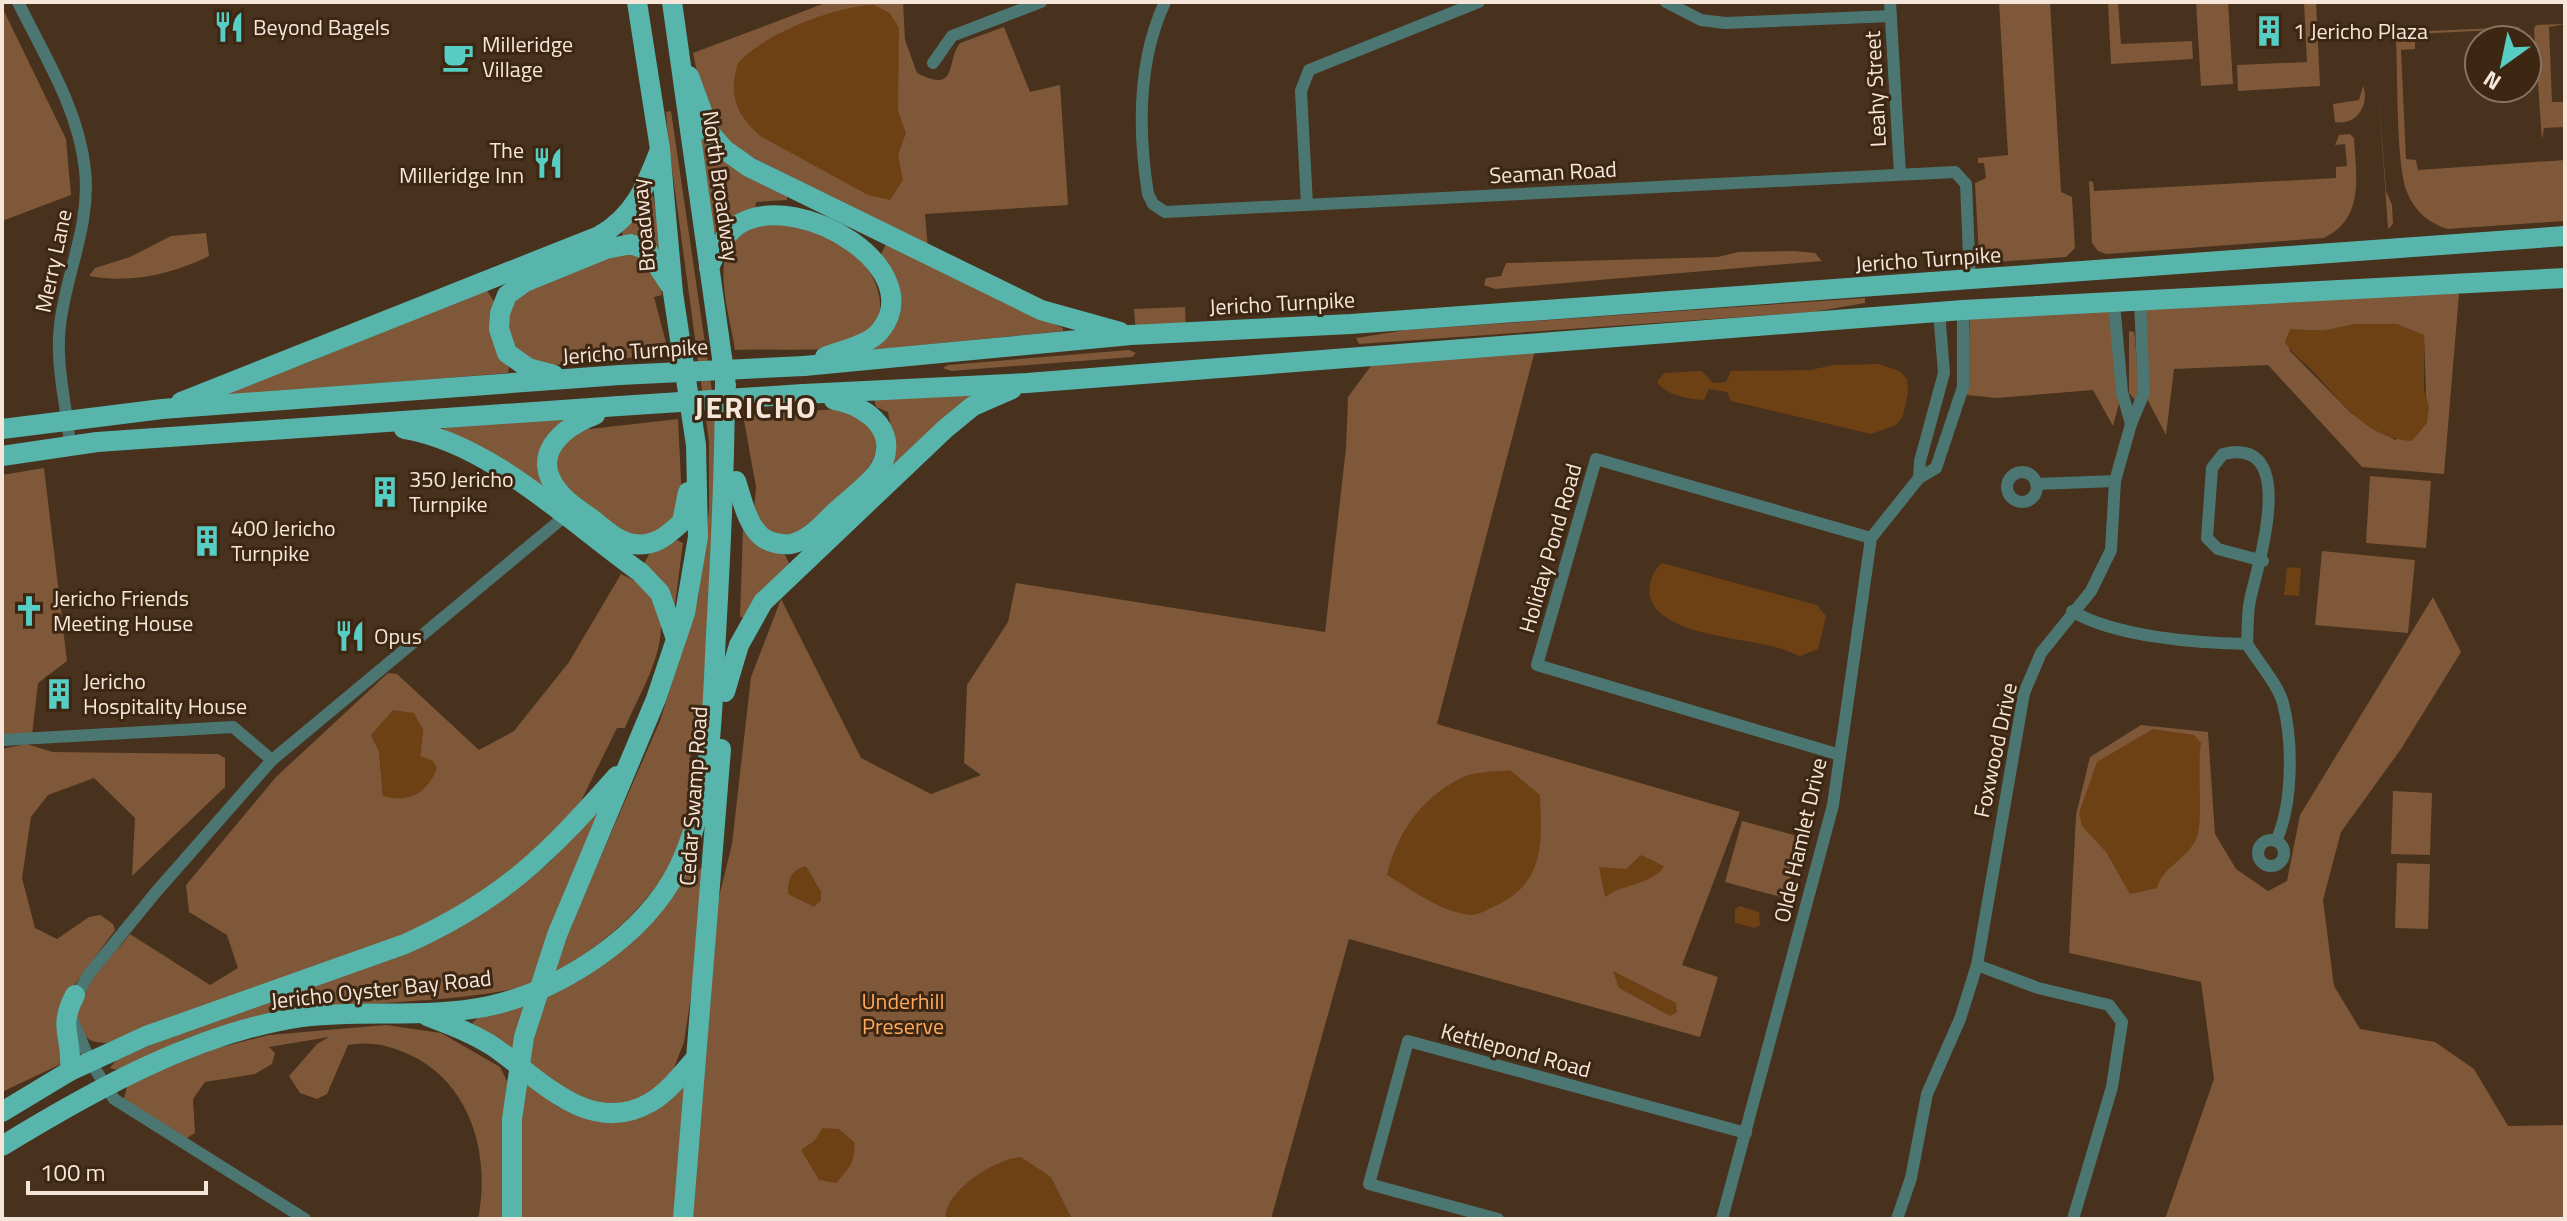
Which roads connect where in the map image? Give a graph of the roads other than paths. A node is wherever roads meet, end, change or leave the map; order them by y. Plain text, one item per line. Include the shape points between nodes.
1 (18, 2) edge
2 (637, 2) edge
3 (672, 2) edge
4 (1041, 2) edge
5 (1165, 2) edge
6 (1479, 2) edge
7 (1666, 2) edge
8 (1890, 2) edge
9 (1891, 16) junction
10 (679, 59) junction
11 (933, 63) dead end
12 (660, 149) junction
13 (1900, 174) junction
14 (1307, 205) junction
15 (2565, 236) edge
16 (709, 267) junction
17 (2565, 278) edge
18 (1970, 279) junction
19 (673, 293) junction
20 (2140, 302) junction
21 (2114, 303) junction
22 (1963, 310) junction
23 (1939, 312) junction
24 (1250, 329) junction
25 (1131, 335) junction
26 (1250, 365) junction
27 (804, 366) junction
28 (725, 376) junction
29 (570, 379) junction
30 (1027, 383) junction
31 (803, 394) junction
32 (619, 406) junction
33 (162, 409) junction
34 (68, 419) junction
35 (373, 424) junction
36 (2131, 424) junction
37 (2, 429) edge
38 (696, 445) junction
39 (70, 446) junction
40 (2, 456) edge
41 (1919, 478) junction
42 (736, 481) junction
43 (2115, 481) junction
44 (2036, 484) dead end
45 (564, 517) junction
46 (1871, 538) junction
47 (2263, 561) junction
48 (2072, 611) junction
49 (676, 639) junction
50 (2247, 644) junction
51 (725, 692) junction
52 (2, 740) edge
53 (1840, 755) junction
54 (272, 760) junction
55 (628, 764) junction
56 (2276, 841) dead end
57 (1977, 965) junction
58 (536, 991) junction
59 (75, 995) junction
60 (419, 1014) junction
61 (695, 1059) junction
62 (90, 1061) junction
63 (519, 1067) junction
64 (70, 1071) junction
65 (106, 1088) junction
66 (2, 1112) edge
67 (1746, 1133) junction
68 (2, 1146) edge
69 (305, 1219) edge
70 (512, 1219) edge
71 (683, 1219) edge
72 (1498, 1219) edge
73 (1722, 1219) edge
74 (1897, 1219) edge
75 (2073, 1219) edge

1 - 34 street, Merry Lane via 73,120 85,169 85,214 58,338
2 - 12 main road, Broadway
3 - 10 main road, North Broadway
4 - 11 street via 952,36
5 - 14 street, Seaman Road via 1147,46 1143,77 1152,201 1165,212
6 - 14 street via 1309,70 1301,91
7 - 9 street via 1701,20 1725,23
8 - 9 street, Leahy Street
9 - 13 street, Leahy Street
10 - 16 main road, North Broadway
10 - 25 main road via 710,133 749,167 1041,310
12 - 19 main road, Broadway
12 - 33 main road via 643,194 626,217 599,236
13 - 14 street, Seaman Road
13 - 18 street, Seaman Road via 1961,175 1966,184
15 - 18 main road, Jericho Turnpike
16 - 27 main road via 722,241 742,223 776,215 823,224 854,241 887,286 890,308 884,325 871,339
16 - 28 main road, North Broadway
17 - 20 main road
18 - 24 main road, Jericho Turnpike
19 - 29 main road via 647,250 631,244 606,249 515,288 500,313 507,353 528,368
19 - 38 main road, Broadway
20 - 21 main road
20 - 36 street, Foxwood Drive via 2144,393
21 - 22 main road
21 - 36 street, Foxwood Drive via 2122,392
22 - 23 main road
22 - 41 street via 1963,387 1936,468
23 - 26 main road
23 - 41 street via 1943,379
24 - 25 main road, Jericho Turnpike
24 - 26 main road
25 - 27 main road, Jericho Turnpike
26 - 30 main road
27 - 29 main road, Jericho Turnpike, bridge
28 - 42 main road, Cedar Swamp Road
28 - 58 main road, Jericho Oyster Bay Road via 714,677 697,817 677,870 638,921 588,962
29 - 33 main road, Jericho Turnpike
30 - 31 main road
30 - 51 main road via 973,406 773,590 739,645
31 - 32 main road, bridge
31 - 42 main road via 856,403 880,423 885,439 876,473 810,535 789,544 774,543 754,528
32 - 35 main road
32 - 38 main road via 570,424 559,434 549,453 549,471 561,495 622,540 656,543 682,522
33 - 34 main road, Jericho Turnpike
34 - 37 main road, Jericho Turnpike
34 - 39 street, Merry Lane
35 - 39 main road
35 - 45 main road via 437,435 474,452
36 - 43 street, Foxwood Drive
38 - 49 main road, Cedar Swamp Road via 698,537
39 - 40 main road
41 - 46 street
42 - 51 main road, Cedar Swamp Road
43 - 44 street
43 - 48 street, Foxwood Drive via 2111,550 2091,591
45 - 49 main road via 640,572 660,593
45 - 54 street
46 - 53 street, Olde Hamlet Drive
46 - 53 street, Holiday Pond Road via 1596,459 1537,665
47 - 47 street via 2268,521 2261,465 2243,452 2223,454 2212,468 2207,538 2218,549
47 - 50 street via 2250,602
48 - 50 street via 2089,621 2142,633
48 - 57 street, Foxwood Drive via 2041,653 2024,693
49 - 55 main road, Cedar Swamp Road
50 - 56 street via 2283,702 2290,773
51 - 61 main road, Cedar Swamp Road
52 - 54 street via 233,727
53 - 67 street, Olde Hamlet Drive via 1833,805
54 - 59 street via 156,892
55 - 58 main road, Cedar Swamp Road
55 - 62 main road, Jericho Oyster Bay Road via 536,864 445,926
57 - 74 street, Foxwood Drive via 1927,1094 1911,1178
57 - 75 street via 2038,988 2109,1005 2122,1022 2112,1087
58 - 60 main road, Jericho Oyster Bay Road via 489,1006
58 - 63 main road, Cedar Swamp Road
59 - 62 street via 72,1021
59 - 64 main road via 64,1022
60 - 63 main road via 460,1028
60 - 65 main road, Jericho Oyster Bay Road via 325,1015 242,1031
61 - 63 main road via 651,1102 609,1113 570,1104
61 - 71 main road, Cedar Swamp Road
62 - 64 main road, Jericho Oyster Bay Road
62 - 65 street
63 - 70 main road, Cedar Swamp Road via 512,1119
64 - 66 main road, Jericho Oyster Bay Road
65 - 68 main road, Jericho Oyster Bay Road
65 - 69 street via 126,1109
67 - 72 street, Kettlepond Road via 1408,1041 1369,1184
67 - 73 street, Olde Hamlet Drive

